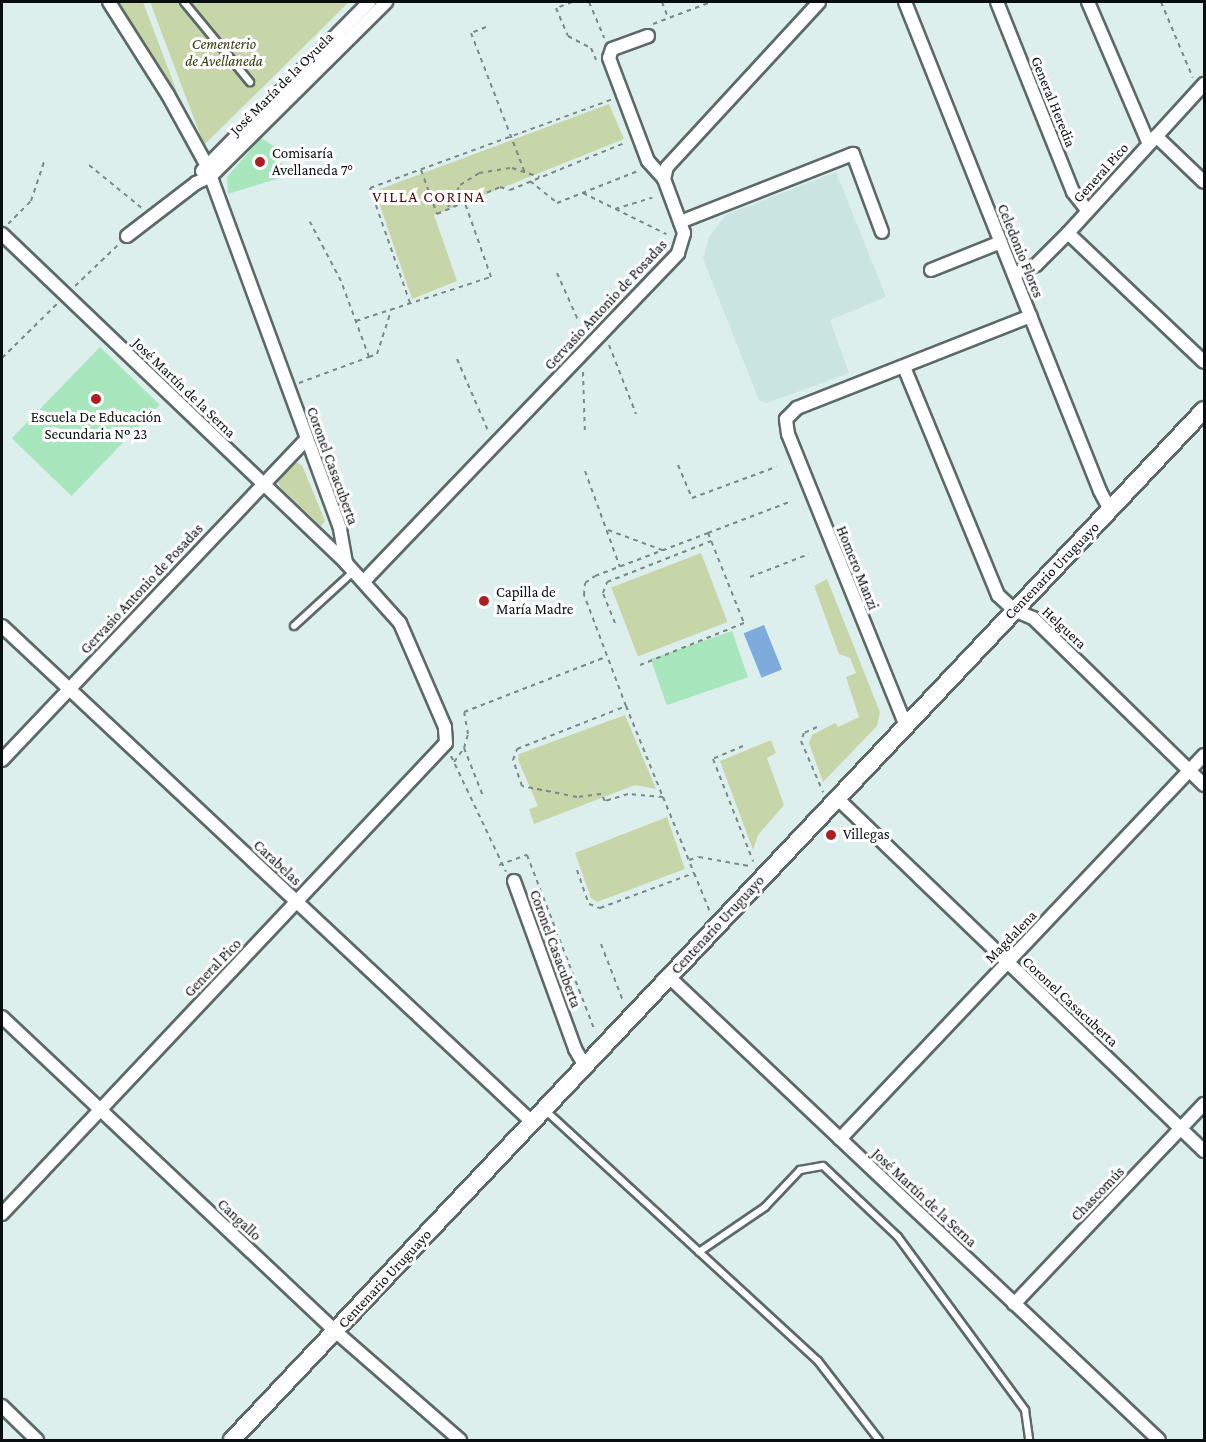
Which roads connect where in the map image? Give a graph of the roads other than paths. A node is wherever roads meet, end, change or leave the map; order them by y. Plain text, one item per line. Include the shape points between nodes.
1 (108, 2) edge
2 (184, 2) edge
3 (369, 2) edge
4 (386, 2) edge
5 (819, 2) edge
6 (905, 2) edge
7 (997, 2) edge
8 (1088, 2) edge
9 (649, 31) road end
10 (249, 82) dead end
11 (1203, 86) edge
12 (1152, 139) junction
13 (208, 170) junction
14 (664, 179) junction
15 (1204, 182) edge
16 (1087, 210) junction
17 (680, 222) junction
18 (882, 231) dead end
19 (2, 232) edge
20 (1068, 233) junction
21 (127, 236) dead end
22 (1001, 242) junction
23 (931, 270) dead end
24 (1014, 274) junction
25 (1030, 316) junction
26 (1204, 362) edge
27 (904, 367) junction
28 (1204, 411) edge
29 (306, 439) junction
30 (262, 484) junction
31 (1110, 510) junction
32 (350, 567) junction
33 (364, 582) junction
34 (1014, 610) junction
35 (2, 626) edge
36 (294, 626) dead end
37 (68, 690) junction
38 (906, 726) junction
39 (1204, 755) edge
40 (2, 760) edge
41 (1190, 771) junction
42 (1204, 785) edge
43 (831, 797) junction
44 (514, 881) road end
45 (297, 902) junction
46 (1006, 964) junction
47 (669, 977) junction
48 (2, 1017) edge
49 (585, 1066) junction
50 (1204, 1104) edge
51 (99, 1110) junction
52 (545, 1110) junction
53 (532, 1122) junction
54 (1181, 1128) junction
55 (840, 1139) junction
56 (1204, 1151) edge
57 (2, 1214) edge
58 (699, 1252) junction
59 (1014, 1304) junction
60 (335, 1331) junction
61 (2, 1406) edge
62 (37, 1440) edge
63 (232, 1440) edge
64 (460, 1440) edge
65 (879, 1440) edge
66 (1029, 1440) edge
67 (1159, 1440) edge

1 - 13 street, Coronel Casacuberta via 179,112
2 - 10 lane
3 - 13 street, José María de la Oyuela
4 - 13 street, José María de la Oyuela
5 - 14 street via 673,158
6 - 22 street, Celedonio Flores
7 - 16 street, General Heredia via 1073,192
8 - 12 street
9 - 14 street, Gervasio Antonio de Posadas via 612,49 609,58 648,161
11 - 12 street, General Pico
12 - 15 street
12 - 16 street, General Pico
13 - 21 street, José María de la Oyuela
13 - 29 street, Coronel Casacuberta
14 - 17 street, Gervasio Antonio de Posadas
16 - 20 street, General Pico
17 - 18 street via 853,154
17 - 33 street, Gervasio Antonio de Posadas via 684,233 678,253
19 - 30 street, José Martín de la Serna
20 - 24 street, General Pico via 1036,265
20 - 26 street
22 - 23 street
22 - 24 street, Celedonio Flores
24 - 25 street, Celedonio Flores
25 - 27 street
25 - 31 street, Celedonio Flores
27 - 34 street, Helguera via 998,596
27 - 38 street, Homero Manzi via 797,408 786,419 788,435
28 - 31 main road, Centenario Uruguayo
29 - 30 street, Gervasio Antonio de Posadas
29 - 32 street, Coronel Casacuberta via 340,528
30 - 32 street, José Martín de la Serna
30 - 37 street, Gervasio Antonio de Posadas
31 - 34 main road, Centenario Uruguayo
32 - 33 street
32 - 36 lane
33 - 45 street, General Pico via 411,642 445,727 446,743
34 - 38 main road, Centenario Uruguayo
34 - 41 street, Helguera via 1033,618
35 - 37 street, Carabelas
37 - 40 street, Gervasio Antonio de Posadas
37 - 45 street, Carabelas
38 - 43 main road, Centenario Uruguayo
39 - 41 street, Magdalena
41 - 42 street, Helguera
41 - 46 street, Magdalena
43 - 46 street, Coronel Casacuberta
43 - 47 main road, Centenario Uruguayo
44 - 49 street, Coronel Casacuberta via 575,1049
45 - 51 street, General Pico
45 - 53 street, Carabelas
46 - 54 street, Coronel Casacuberta
46 - 55 street, Magdalena
47 - 49 main road, Centenario Uruguayo
47 - 55 street, José Martín de la Serna
48 - 51 street, Cangallo
49 - 52 main road, Centenario Uruguayo
50 - 54 street, Chascomús
51 - 57 street, General Pico
51 - 60 street, Cangallo
52 - 53 main road, Centenario Uruguayo
52 - 58 lane
53 - 60 main road, Centenario Uruguayo
54 - 56 street, Coronel Casacuberta
54 - 59 street, Chascomús
55 - 59 street, José Martín de la Serna
58 - 65 lane via 818,1362
58 - 66 lane via 765,1207 800,1170 823,1166 898,1237 1025,1410
59 - 67 street, José Martín de la Serna
60 - 63 main road, Centenario Uruguayo
60 - 64 street, Cangallo
61 - 62 street

